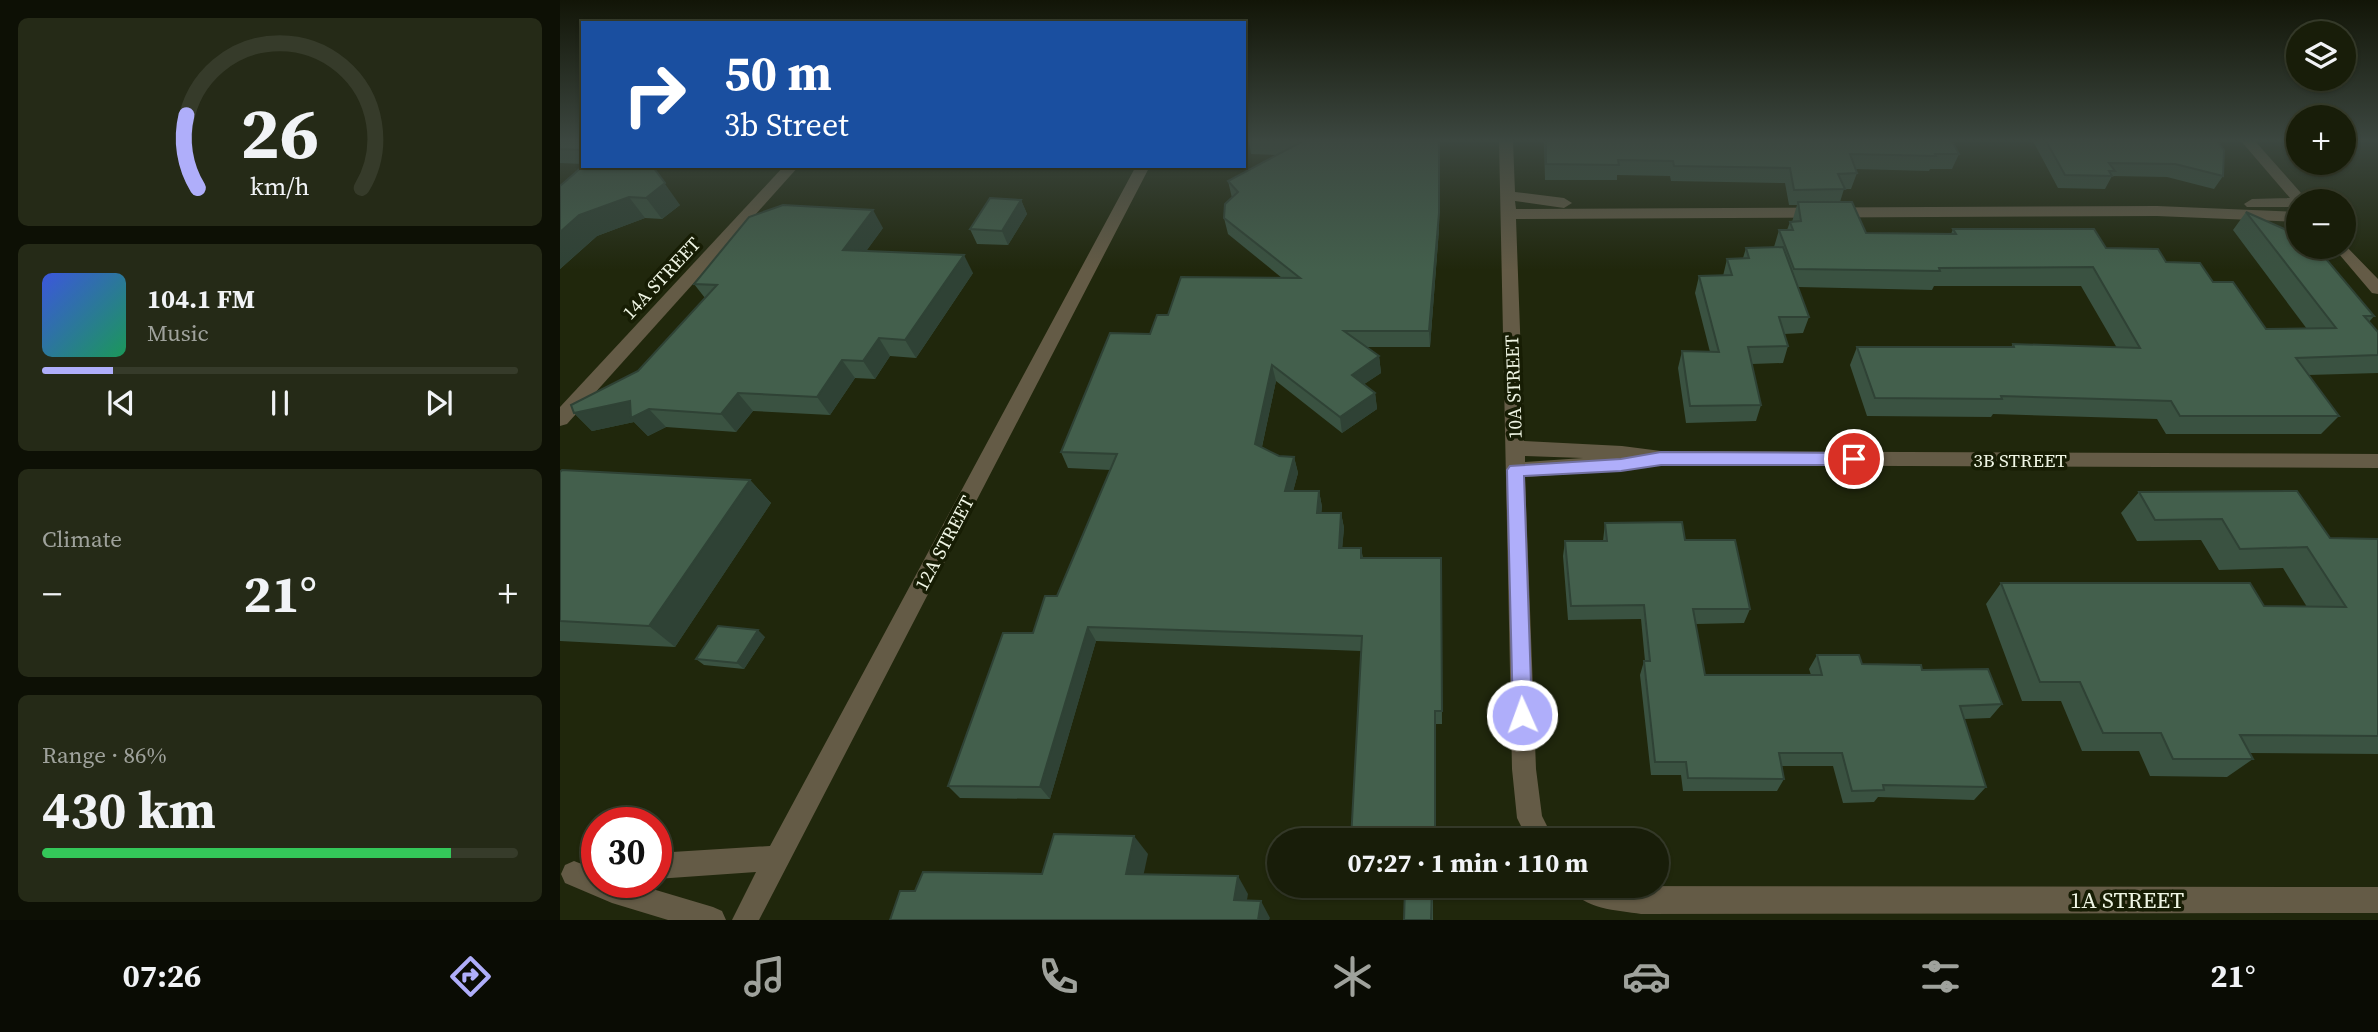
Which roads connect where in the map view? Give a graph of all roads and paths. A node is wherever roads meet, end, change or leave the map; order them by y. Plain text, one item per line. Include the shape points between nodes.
1 (776, 184) edge
2 (1133, 184) edge
3 (1507, 184) edge
4 (2286, 202) edge
5 (1508, 205) junction
6 (2157, 211) junction
7 (2286, 216) edge
8 (2352, 259) edge
9 (2378, 289) edge
10 (560, 419) edge
11 (1515, 447) junction
12 (1661, 458) junction
13 (2378, 461) edge
14 (1515, 470) junction
15 (1535, 828) edge
16 (776, 858) junction
17 (672, 865) edge
18 (577, 873) edge
19 (1625, 898) edge
20 (2378, 900) edge
21 (713, 920) edge
22 (745, 920) edge

1 - 10 street, 14A STREET
2 - 16 street, 12A STREET
3 - 5 street, 10A STREET
4 - 6 street
5 - 6 street via 1616,211
5 - 11 street, 10A STREET
6 - 7 street
8 - 9 street
11 - 12 street, 3B STREET
11 - 14 street, 10A STREET
12 - 13 street, 3B STREET
12 - 14 street, 3B STREET via 1621,465
14 - 15 street, 10A STREET via 1524,769
16 - 17 street
16 - 22 street, 12A STREET
18 - 21 street via 612,890
19 - 20 street, 1A STREET

